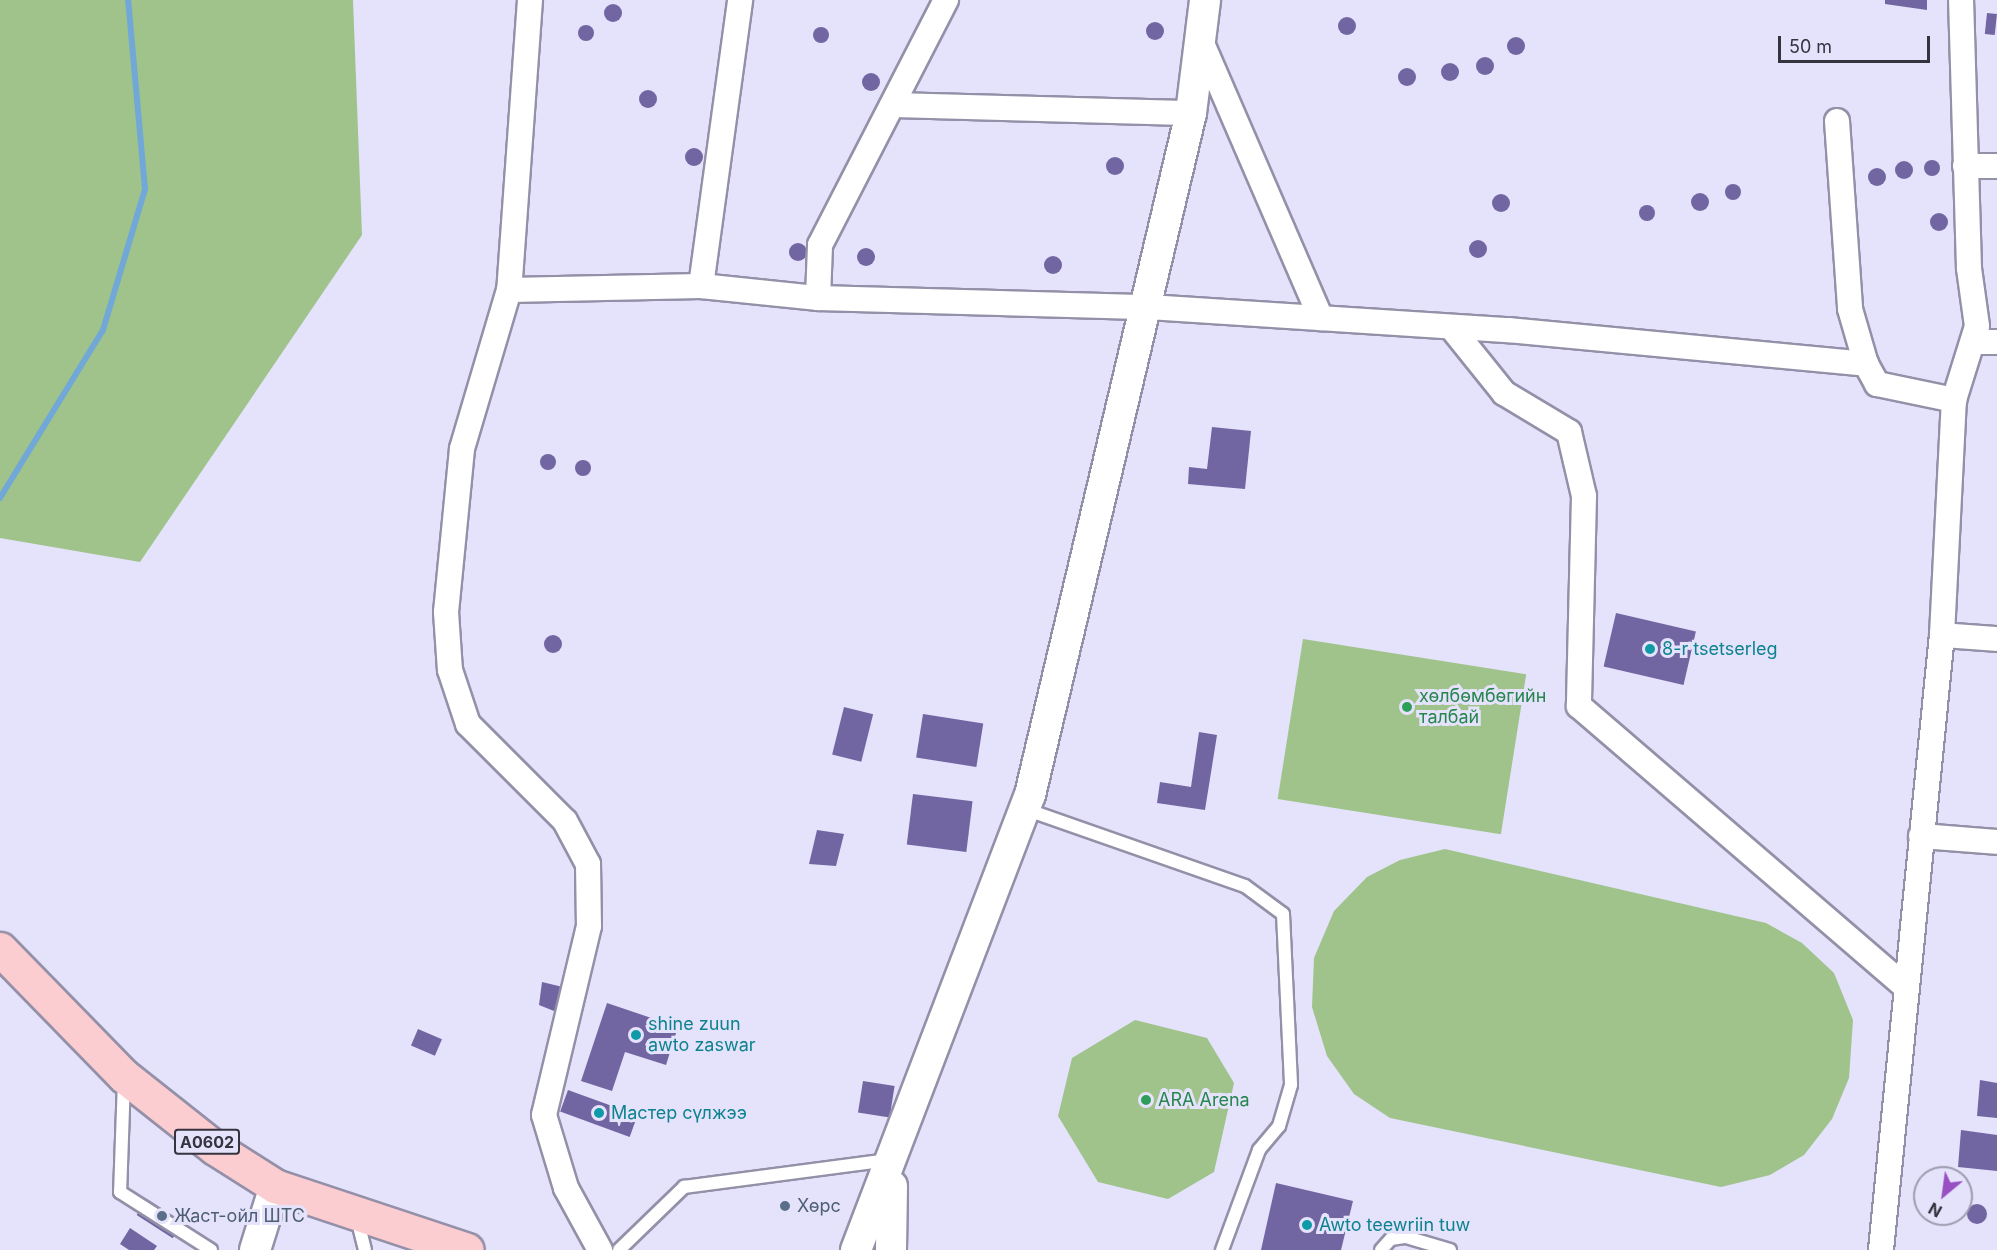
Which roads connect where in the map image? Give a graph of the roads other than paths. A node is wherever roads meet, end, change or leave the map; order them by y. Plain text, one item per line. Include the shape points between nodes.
1 (531, 0) edge
2 (740, 0) edge
3 (946, 0) edge
4 (1205, 0) edge
5 (1961, 0) edge
6 (1201, 41) junction
7 (897, 105) junction
8 (1191, 113) junction
9 (1837, 121) dead end
10 (1997, 165) edge
11 (1965, 166) junction
12 (701, 286) junction
13 (509, 290) junction
14 (818, 298) junction
15 (1149, 307) junction
16 (1321, 318) junction
17 (1451, 327) junction
18 (1986, 342) edge
19 (1866, 364) junction
20 (1954, 400) junction
21 (1942, 635) junction
22 (1997, 639) edge
23 (1025, 808) junction
24 (1921, 836) junction
25 (1997, 842) edge
26 (0, 949) edge
27 (1905, 986) junction
28 (124, 1076) junction
29 (894, 1159) junction
30 (275, 1186) junction
31 (357, 1214) junction
32 (428, 1245) edge
33 (211, 1250) edge
34 (255, 1250) edge
35 (365, 1250) edge
36 (467, 1250) edge
37 (600, 1250) edge
38 (619, 1250) edge
39 (856, 1250) edge
40 (891, 1250) edge
41 (1222, 1250) edge
42 (1381, 1250) edge
43 (1450, 1250) edge
44 (1881, 1250) edge

1 - 13 street
2 - 12 street
3 - 7 street
4 - 6 street
5 - 11 street
6 - 8 street
6 - 16 street
7 - 8 street
7 - 14 street via 820,245
8 - 15 street
9 - 19 street via 1850,309
10 - 11 street
11 - 18 street
12 - 13 street
12 - 14 street
13 - 37 street via 462,449 446,612 450,670 468,724 565,821 588,864 589,926 544,1115 566,1188
14 - 15 street
15 - 16 street
15 - 23 street
16 - 17 street
17 - 19 street
17 - 27 street via 1504,393 1569,432 1584,496 1579,706
18 - 20 street
19 - 20 street via 1877,384
20 - 21 street
21 - 22 street
21 - 24 street
23 - 29 street
23 - 41 lane via 1245,886 1283,914 1291,1085 1279,1126 1259,1150
24 - 25 street
24 - 27 street
26 - 28 highway, A0602
27 - 44 street
28 - 30 highway, A0602 via 215,1148
28 - 33 lane via 120,1192
29 - 38 lane via 684,1187
29 - 39 street
29 - 40 street
30 - 31 highway, A0602
30 - 34 street
31 - 32 highway, A0602
31 - 35 lane
32 - 36 highway, A0602
42 - 43 lane via 1391,1239 1406,1237

